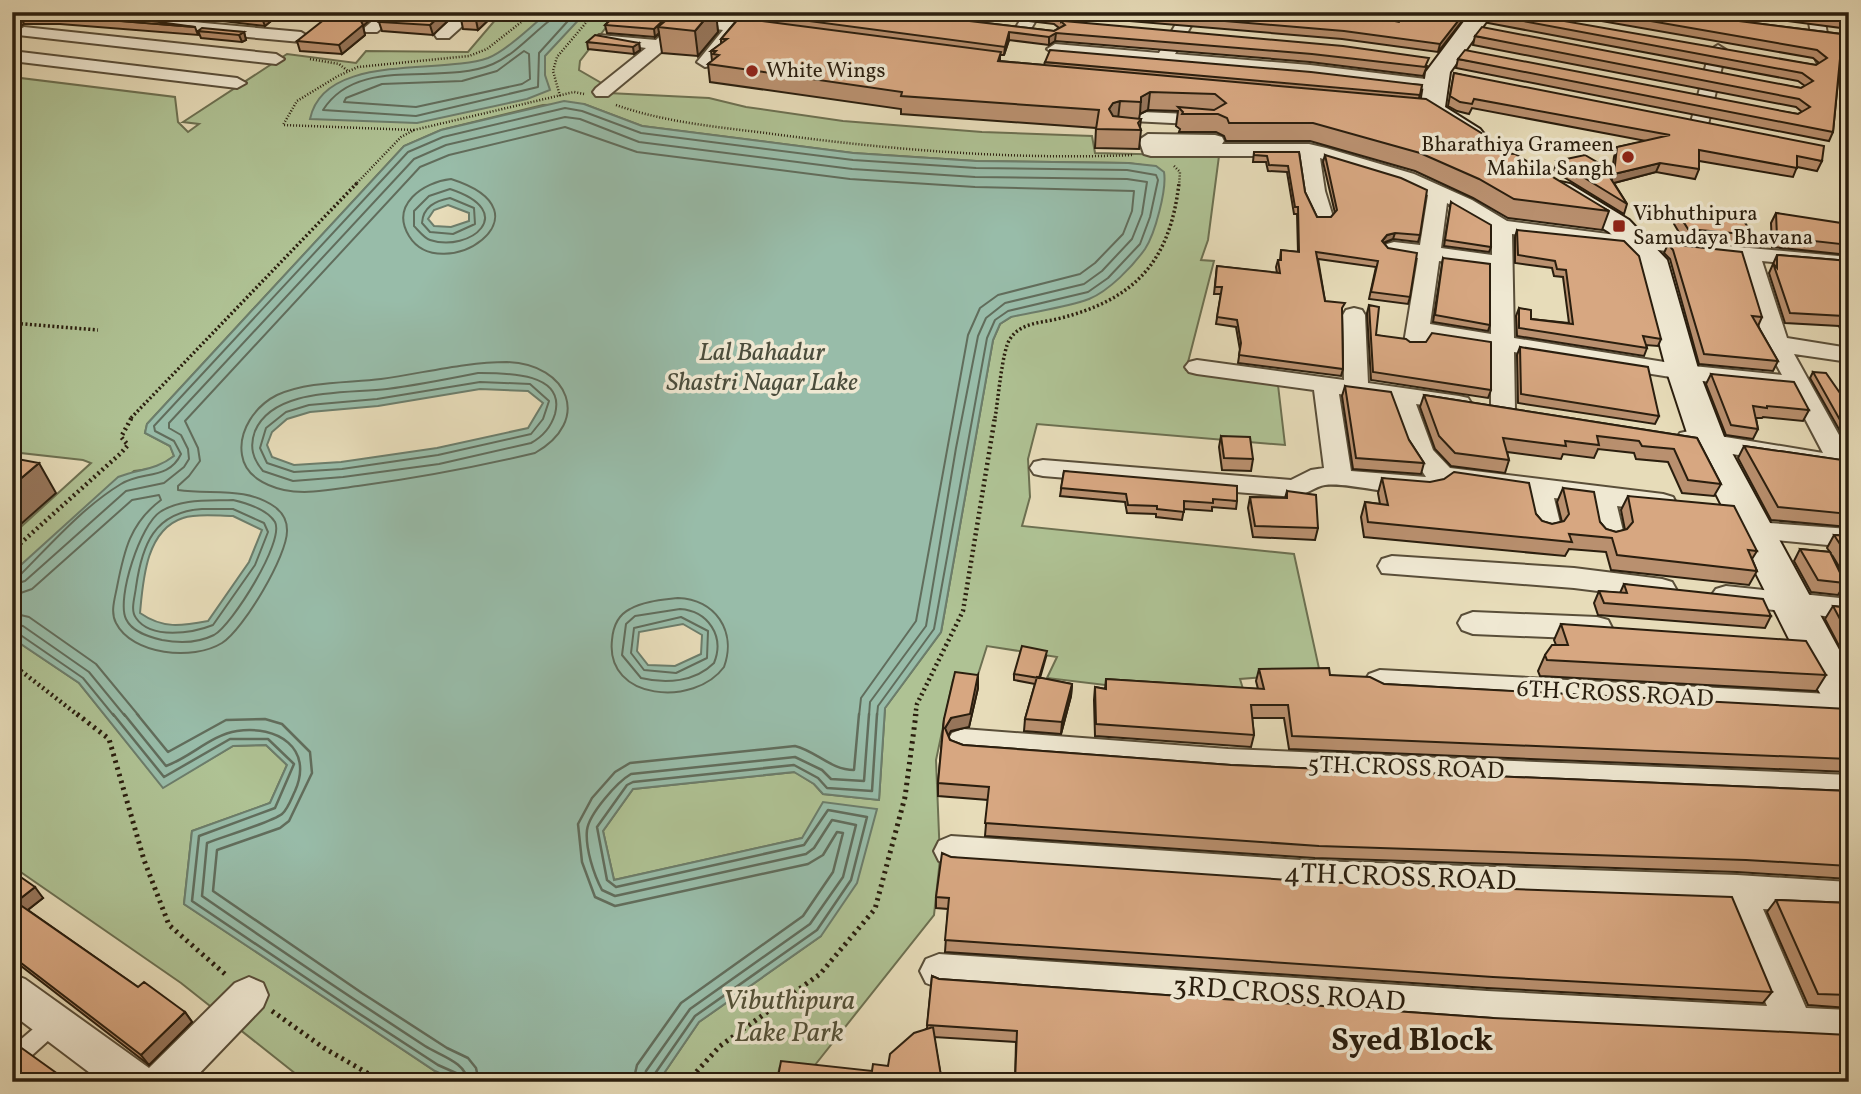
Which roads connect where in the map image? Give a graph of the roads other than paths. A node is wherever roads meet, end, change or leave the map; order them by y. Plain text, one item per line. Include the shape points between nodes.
1 (88, 12) edge
2 (393, 12) edge
3 (470, 12) edge
4 (1033, 12) edge
5 (1191, 12) edge
6 (1815, 12) edge
7 (689, 16) edge
8 (737, 17) edge
9 (19, 23) edge
10 (371, 29) dead end
11 (1043, 31) edge
12 (787, 33) edge
13 (1813, 33) junction
14 (443, 35) dead end
15 (1839, 36) edge
16 (301, 37) edge
17 (79, 38) junction
18 (605, 38) edge
19 (660, 45) junction
20 (1055, 49) edge
21 (1739, 54) edge
22 (12, 56) edge
23 (1165, 57) junction
24 (38, 59) junction
25 (275, 60) dead end
26 (1824, 60) edge
27 (705, 61) dead end
28 (1452, 62) edge
29 (1154, 75) edge
30 (237, 83) dead end
31 (598, 96) road end
32 (1676, 120) edge
33 (1706, 125) junction
34 (1215, 136) junction
35 (1494, 148) edge
36 (1693, 149) edge
37 (1309, 150) junction
38 (1537, 176) edge
39 (1438, 193) junction
40 (1323, 217) edge
41 (1502, 227) junction
42 (1640, 244) junction
43 (1394, 248) edge
44 (1428, 252) junction
45 (1749, 255) junction
46 (1849, 262) edge
47 (1503, 263) junction
48 (1354, 315) dead end
49 (1503, 343) junction
50 (1777, 344) junction
51 (1849, 355) edge
52 (1197, 367) dead end
53 (1683, 372) junction
54 (1325, 384) junction
55 (1799, 384) junction
56 (1356, 388) junction
57 (1400, 394) junction
58 (1503, 410) junction
59 (1530, 414) edge
60 (1667, 435) edge
61 (1708, 442) junction
62 (1846, 465) edge
63 (1043, 467) dead end
64 (1443, 475) junction
65 (1339, 478) junction
66 (1538, 488) junction
67 (1602, 497) junction
68 (1728, 514) junction
69 (1547, 527) edge
70 (1610, 535) edge
71 (1849, 538) edge
72 (1392, 566) dead end
73 (1791, 604) junction
74 (1849, 609) edge
75 (1473, 623) dead end
76 (1621, 630) edge
77 (1380, 682) edge
78 (1845, 696) edge
79 (963, 742) edge
80 (1849, 788) edge
81 (951, 851) dead end
82 (1737, 890) junction
83 (1849, 898) edge
84 (939, 971) dead end
85 (12, 991) edge
86 (249, 995) road end
87 (54, 1022) junction
88 (1795, 1027) junction
89 (1849, 1028) edge
90 (12, 1060) edge
91 (163, 1080) edge

1 - 16 street
2 - 10 street
3 - 14 street
4 - 11 street via 1016,28
5 - 23 street
6 - 13 street
7 - 8 street
7 - 19 street
8 - 12 street
8 - 27 street
9 - 17 street
13 - 15 street
13 - 26 street
17 - 24 street
17 - 25 street
18 - 19 street
19 - 31 street
20 - 23 street
21 - 33 street via 1712,49
22 - 24 street
23 - 28 street via 1310,70
23 - 29 street
24 - 30 street
28 - 35 street
32 - 33 street
33 - 36 street
34 - 34 street via 1117,114 1208,103
34 - 37 street
37 - 39 street via 1396,174
37 - 40 street
38 - 42 street
39 - 41 street
39 - 44 street
41 - 42 street
41 - 47 street
42 - 45 street
42 - 53 street via 1653,260
43 - 44 street
44 - 47 street
44 - 49 street via 1417,336
45 - 46 street
45 - 50 street
47 - 49 street
48 - 56 street
49 - 53 street
49 - 58 street
50 - 51 street
50 - 55 street
52 - 54 street
53 - 55 street
53 - 61 street
54 - 56 street
54 - 65 street
55 - 62 street
56 - 57 street
57 - 58 street
57 - 64 street via 1424,456
58 - 59 street
60 - 61 street
61 - 62 street
61 - 68 street
63 - 65 street via 1295,489 1316,477
64 - 65 street via 1427,486
64 - 66 street
66 - 67 street
66 - 69 street
67 - 68 street
67 - 70 street
68 - 71 street
68 - 73 street
72 - 73 street via 1574,578
73 - 74 street
73 - 78 street via 1799,644
75 - 76 street
77 - 78 street, 6TH CROSS ROAD
79 - 80 street, 5TH CROSS ROAD via 1228,762
81 - 82 street, 4TH CROSS ROAD via 1315,876
82 - 83 street, 4TH CROSS ROAD
82 - 88 street
84 - 88 street, 3RD CROSS ROAD
85 - 87 street
86 - 91 street
87 - 90 lane
87 - 91 street
88 - 89 street, 3RD CROSS ROAD

